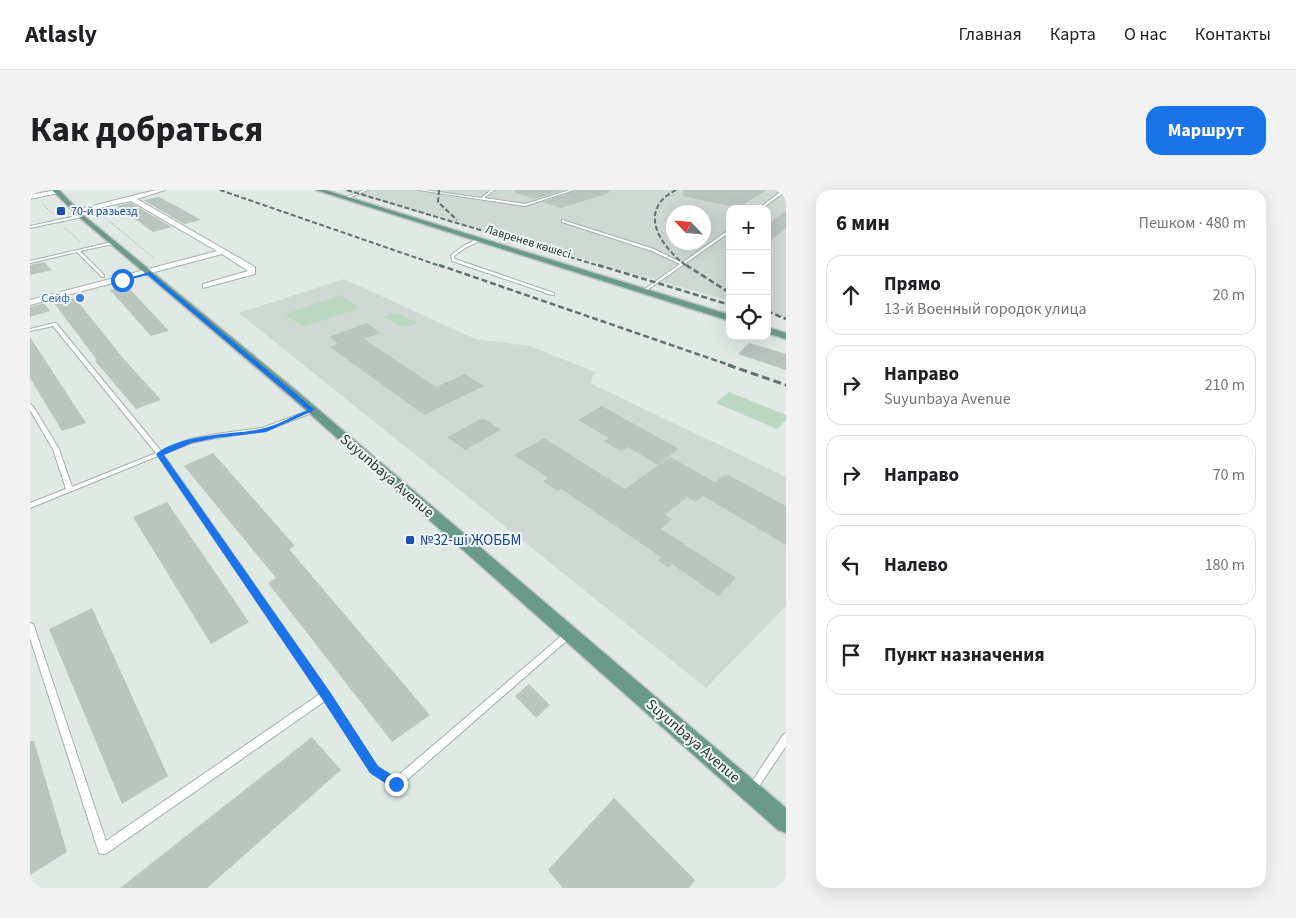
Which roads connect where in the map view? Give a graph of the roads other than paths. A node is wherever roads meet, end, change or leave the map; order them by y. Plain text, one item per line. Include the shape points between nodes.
1 (162, 190) edge
2 (319, 190) edge
3 (367, 190) edge
4 (419, 190) edge
5 (493, 190) edge
6 (573, 190) edge
7 (785, 190) edge
8 (56, 191) edge
9 (32, 197) edge
10 (345, 198) junction
11 (482, 198) junction
12 (132, 199) junction
13 (764, 205) edge
14 (75, 211) junction
15 (81, 216) junction
16 (563, 221) dead end
17 (30, 227) edge
18 (726, 233) edge
19 (479, 240) junction
20 (112, 243) junction
21 (78, 251) junction
22 (223, 252) junction
23 (30, 262) edge
24 (682, 264) junction
25 (148, 273) junction
26 (103, 276) dead end
27 (206, 286) dead end
28 (643, 292) junction
29 (553, 294) dead end
30 (30, 303) edge
31 (726, 317) edge
32 (30, 330) edge
33 (771, 331) edge
34 (786, 336) edge
35 (30, 406) edge
36 (312, 410) junction
37 (160, 454) junction
38 (70, 490) junction
39 (30, 506) edge
40 (30, 626) edge
41 (568, 634) junction
42 (326, 695) junction
43 (786, 738) edge
44 (750, 791) junction
45 (786, 822) edge

1 - 12 street
2 - 10 main road, Лавренев көшесі
3 - 10 lane
4 - 11 lane
5 - 11 lane
6 - 11 lane via 525,205
7 - 13 lane
8 - 9 street
8 - 14 main road, Suyunbaya Avenue
10 - 19 main road, Лавренев көшесі
12 - 14 street
12 - 22 street
14 - 15 main road, Suyunbaya Avenue
15 - 17 lane
15 - 20 main road, Suyunbaya Avenue
16 - 24 lane via 668,255
18 - 24 lane
19 - 28 main road, Лавренев көшесі
19 - 29 lane via 458,251 452,256 453,260
20 - 21 lane
20 - 25 main road, Suyunbaya Avenue
21 - 23 lane
21 - 26 lane
22 - 25 street
22 - 27 street via 247,265 252,272
24 - 28 lane
25 - 30 street
25 - 36 main road, Suyunbaya Avenue
28 - 31 main road, Лавренев көшесі
32 - 37 lane via 54,324
33 - 34 main road
35 - 38 lane via 56,449
36 - 37 lane via 263,430 190,441
36 - 41 main road, Suyunbaya Avenue
37 - 38 lane
37 - 42 lane
38 - 39 lane
40 - 42 lane via 102,848
41 - 42 lane via 396,784 374,770
41 - 44 main road, Suyunbaya Avenue
43 - 44 lane
44 - 45 main road, Suyunbaya Avenue

